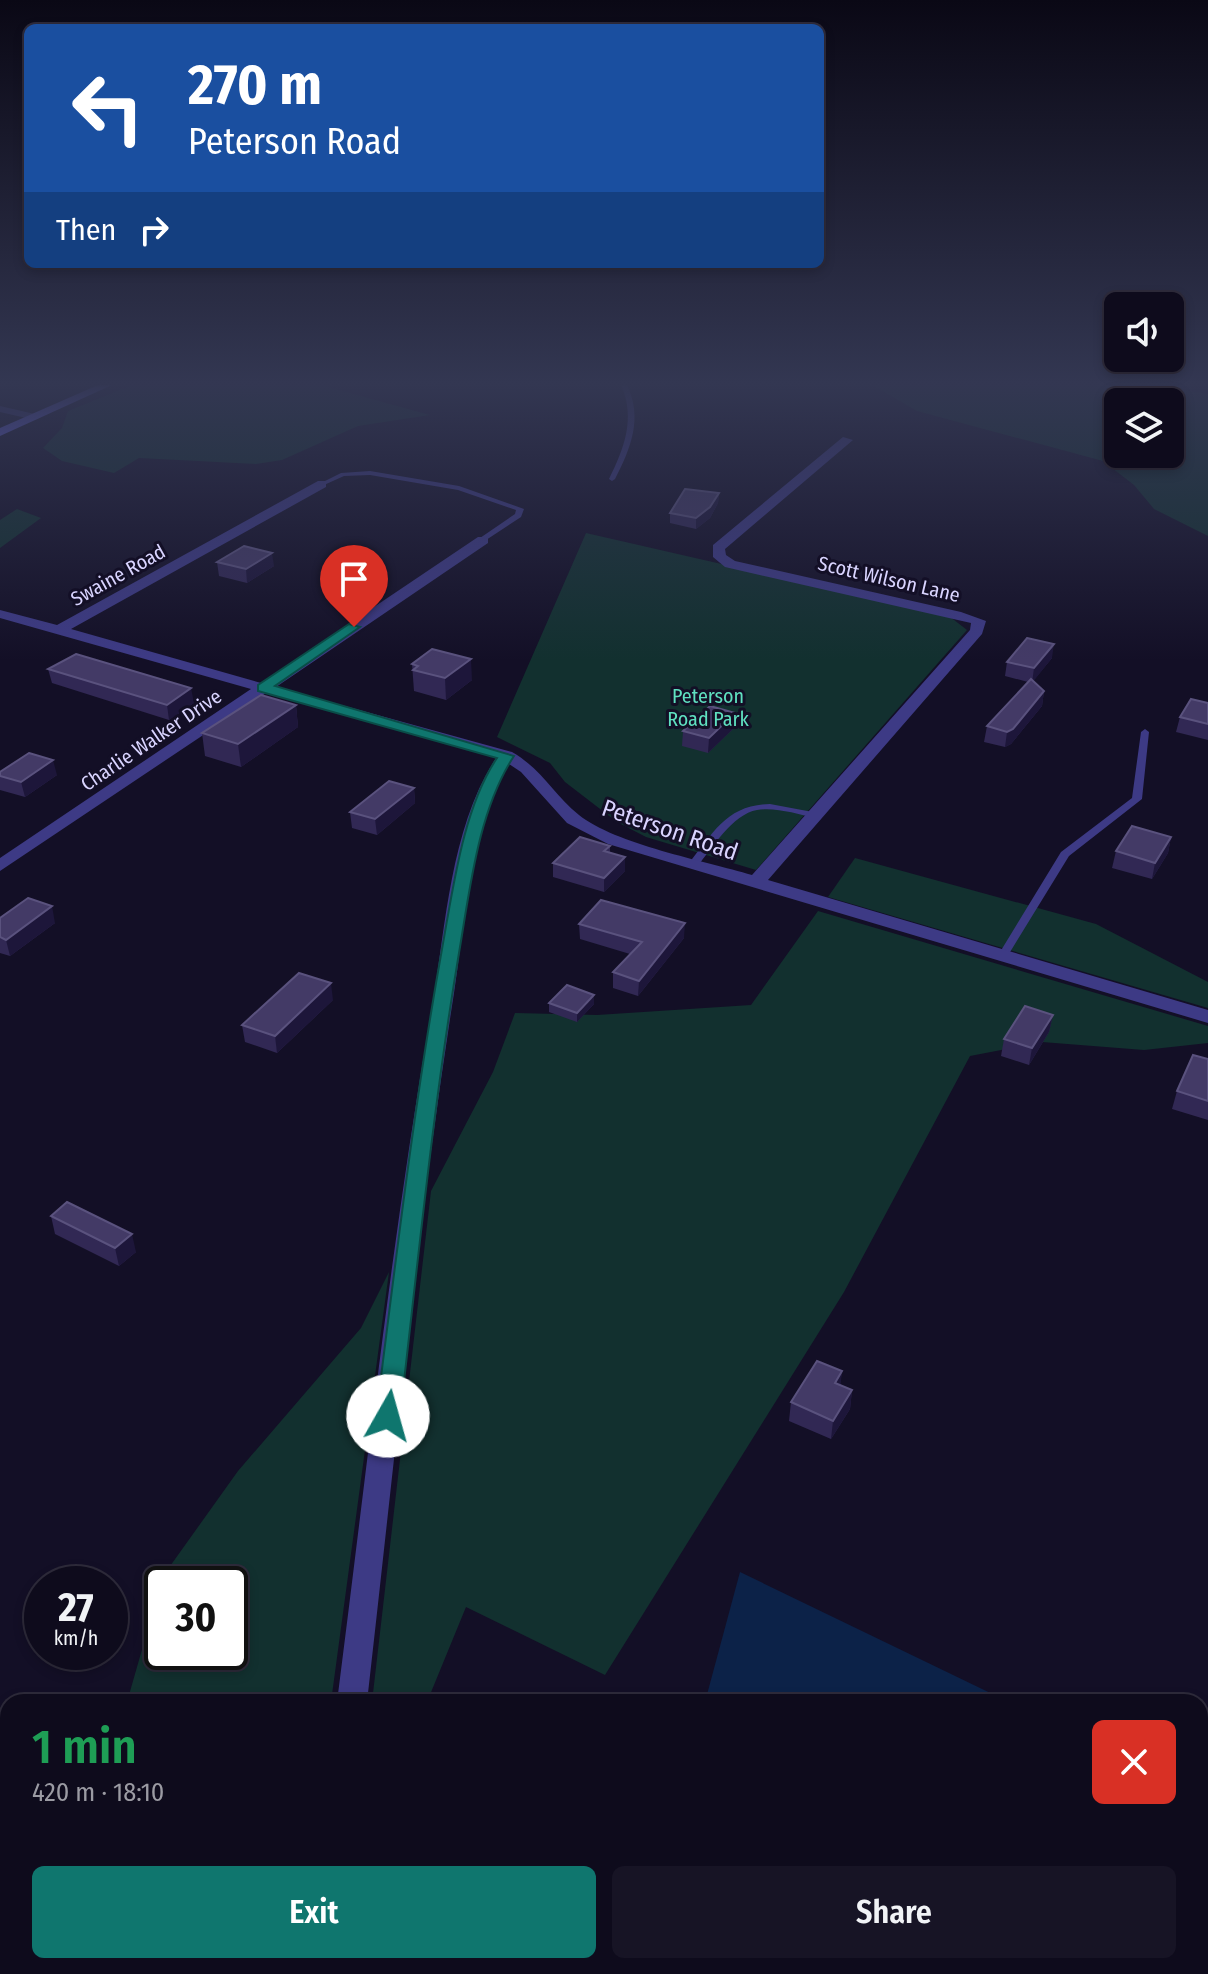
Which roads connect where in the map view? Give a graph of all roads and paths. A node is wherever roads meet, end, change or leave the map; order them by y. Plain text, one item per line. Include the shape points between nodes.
1 (336, 477) edge
2 (394, 477) edge
3 (803, 477) edge
4 (322, 484) joint
5 (483, 540) joint
6 (0, 614) edge
7 (58, 631) junction
8 (263, 688) junction
9 (1145, 732) dead end
10 (506, 756) junction
11 (815, 815) junction
12 (693, 865) junction
13 (0, 866) edge
14 (754, 884) junction
15 (1002, 957) junction
16 (1208, 1017) edge
17 (353, 1694) edge

1 - 4 lane
2 - 5 lane via 459,488 520,509
3 - 11 street, Scott Wilson Lane via 718,548 720,557 730,564 979,621 977,631
4 - 7 street, Swaine Road
5 - 8 street, Charlie Walker Drive
6 - 7 street, Peterson Road
7 - 8 street, Peterson Road
8 - 10 street, Peterson Road
8 - 13 street, Charlie Walker Drive
9 - 15 lane via 1137,799 1065,854
10 - 12 street, Peterson Road via 527,768 573,819 590,830
10 - 17 street via 489,782 462,889 434,1048
11 - 12 lane via 757,804 742,809
11 - 14 street, Scott Wilson Lane
12 - 14 street, Peterson Road
14 - 15 street, Peterson Road
15 - 16 street, Peterson Road

